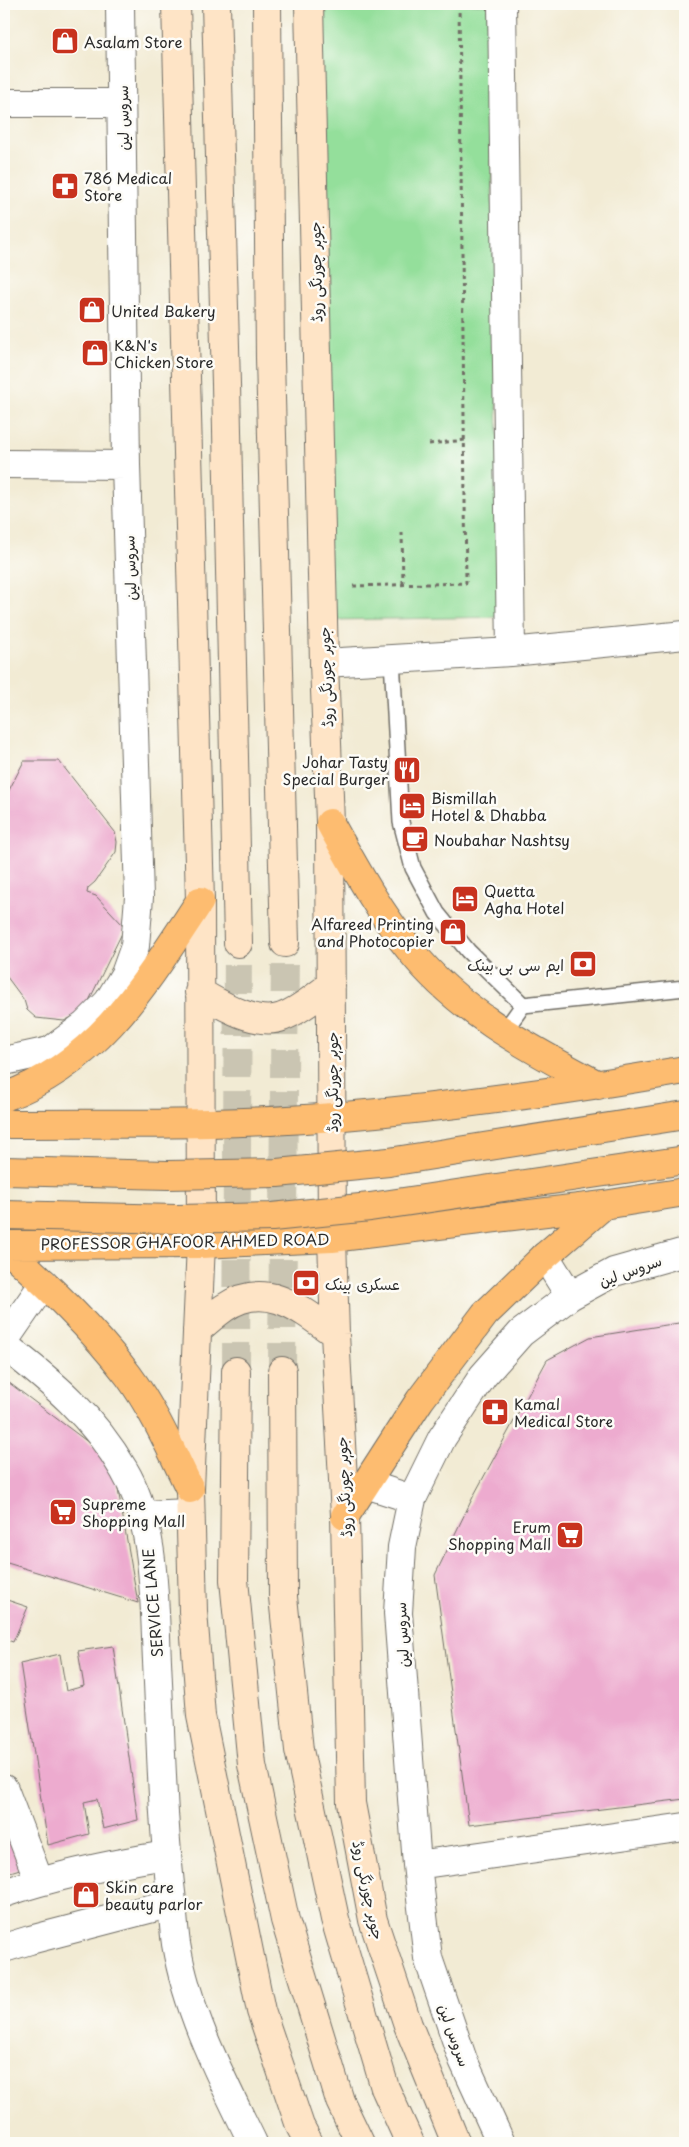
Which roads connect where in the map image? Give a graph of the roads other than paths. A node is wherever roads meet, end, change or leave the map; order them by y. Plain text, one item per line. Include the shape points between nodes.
1 (120, 4) edge
2 (176, 4) edge
3 (216, 4) edge
4 (267, 4) edge
5 (309, 4) edge
6 (502, 4) edge
7 (4, 103) edge
8 (121, 103) junction
9 (4, 464) edge
10 (126, 465) junction
11 (685, 635) edge
12 (511, 652) junction
13 (392, 659) junction
14 (324, 664) junction
15 (330, 823) junction
16 (200, 901) junction
17 (238, 943) tunnel mouth
18 (285, 943) tunnel mouth
19 (135, 946) junction
20 (160, 961) junction
21 (331, 985) junction
22 (685, 988) edge
23 (199, 992) junction
24 (524, 1004) junction
25 (503, 1032) junction
26 (4, 1061) edge
27 (685, 1070) edge
28 (598, 1085) junction
29 (4, 1097) edge
30 (685, 1115) edge
31 (331, 1117) junction
32 (201, 1122) junction
33 (4, 1124) edge
34 (685, 1160) edge
35 (4, 1171) edge
36 (685, 1192) edge
37 (604, 1205) junction
38 (4, 1215) edge
39 (332, 1238) junction
40 (201, 1244) junction
41 (4, 1246) edge
42 (685, 1252) edge
43 (545, 1256) junction
44 (44, 1283) junction
45 (570, 1296) junction
46 (197, 1330) junction
47 (334, 1334) junction
48 (4, 1340) edge
49 (4, 1345) edge
50 (236, 1371) tunnel mouth
51 (282, 1372) tunnel mouth
52 (366, 1484) junction
53 (412, 1499) junction
54 (190, 1501) junction
55 (142, 1514) junction
56 (345, 1516) junction
57 (4, 1789) edge
58 (685, 1827) edge
59 (166, 1855) junction
60 (417, 1865) junction
61 (39, 1881) junction
62 (4, 1893) edge
63 (172, 1903) junction
64 (4, 1948) edge
65 (253, 2143) edge
66 (308, 2143) edge
67 (360, 2143) edge
68 (410, 2143) edge
69 (456, 2143) edge
70 (501, 2143) edge

1 - 8 street, سروس لین
2 - 16 main road
3 - 17 main road
4 - 18 main road via 270,358
5 - 14 main road, جوہر چورنگی روڈ
6 - 12 street
7 - 8 street
8 - 10 street, سروس لین
9 - 10 street
10 - 19 street, سروس لین via 139,897
11 - 12 street
12 - 13 street
13 - 14 street
13 - 24 lane via 401,822 413,868 449,928 468,951
14 - 15 main road, جوہر چورنگی روڈ
15 - 21 main road, جوہر چورنگی روڈ
15 - 25 main road via 370,895 412,952 452,993
16 - 20 main road
16 - 23 main road
19 - 20 street
19 - 26 street, سروس لین via 125,974 108,1002 85,1025 50,1051
20 - 29 main road via 117,1019 76,1058 25,1089
21 - 23 main road via 281,1018 253,1018
21 - 31 main road, جوہر چورنگی روڈ
22 - 24 lane
23 - 32 main road
24 - 25 lane
25 - 28 main road
27 - 28 main road
28 - 31 main road
30 - 35 main road, bridge via 389,1162 277,1173 168,1175
31 - 32 main road
31 - 39 main road, جوہر چورنگی روڈ
32 - 33 main road
32 - 40 main road
34 - 38 main road, bridge via 380,1205 272,1217 177,1219
36 - 37 main road, PROFESSOR GHAFOOR AHMED ROAD
37 - 39 main road, PROFESSOR GHAFOOR AHMED ROAD
37 - 43 main road
39 - 40 main road, PROFESSOR GHAFOOR AHMED ROAD
39 - 47 main road, جوہر چورنگی روڈ
40 - 41 main road, PROFESSOR GHAFOOR AHMED ROAD
40 - 46 main road
41 - 44 main road
42 - 45 street, سروس لین via 614,1272
43 - 45 street
43 - 52 main road via 485,1314 420,1400
44 - 48 street
44 - 54 main road via 128,1376 157,1421
45 - 53 street, سروس لین via 521,1333 483,1376 442,1438
46 - 47 main road via 225,1307 251,1296 274,1297 298,1308
46 - 54 main road
47 - 56 main road, جوہر چورنگی روڈ
49 - 55 street, SERVICE LANE via 52,1382 92,1423 125,1471
50 - 67 main road via 234,1580 252,1765 285,1920 340,2101
51 - 68 main road via 283,1597 299,1750 335,1919 385,2088
52 - 53 street
52 - 56 main road
53 - 60 street, سروس لین via 402,1547 398,1613
54 - 55 street
54 - 66 main road via 193,1611 201,1716 261,2011
55 - 59 street, SERVICE LANE via 153,1570
56 - 69 main road, جوہر چورنگی روڈ via 351,1803 373,1920 408,2025
57 - 61 street
58 - 60 street
59 - 61 street
59 - 63 street, SERVICE LANE
60 - 70 street, سروس لین via 428,1958 463,2060
61 - 62 street
63 - 64 street
63 - 65 street, SERVICE LANE via 176,1944 189,1998 213,2061

